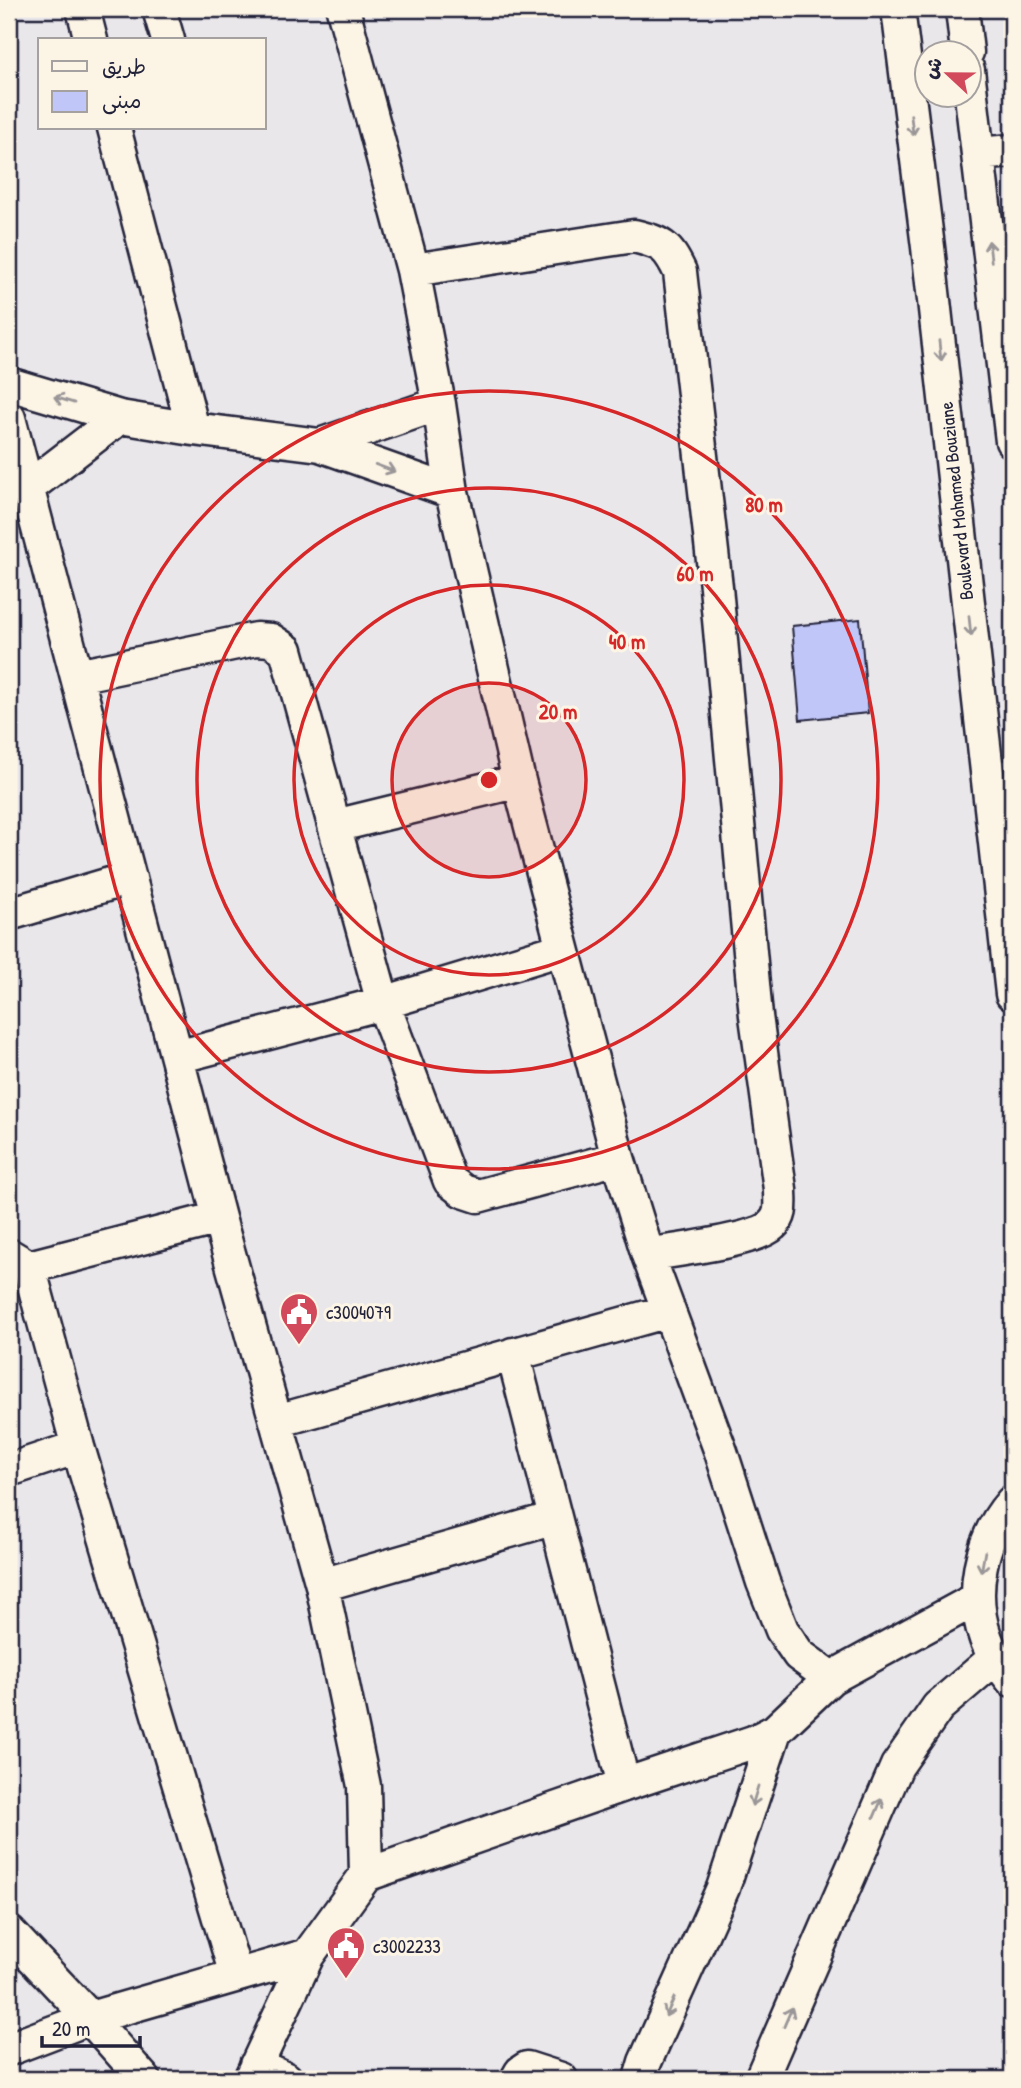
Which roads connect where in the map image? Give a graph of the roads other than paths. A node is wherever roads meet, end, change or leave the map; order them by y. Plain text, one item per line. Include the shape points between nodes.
1 (83, 9) edge
2 (159, 9) edge
3 (343, 9) edge
4 (898, 9) edge
5 (961, 9) edge
6 (90, 38) edge
7 (167, 38) edge
8 (965, 38) edge
9 (973, 108) edge
10 (115, 130) edge
11 (1012, 151) edge
12 (978, 154) junction
13 (413, 270) junction
14 (9, 384) edge
15 (439, 404) junction
16 (120, 416) junction
17 (193, 429) junction
18 (12, 438) edge
19 (1012, 441) edge
20 (320, 445) junction
21 (29, 487) junction
22 (452, 492) junction
23 (77, 676) junction
24 (519, 781) junction
25 (335, 827) junction
26 (130, 878) junction
27 (9, 914) edge
28 (562, 949) junction
29 (1012, 993) edge
30 (383, 1003) junction
31 (177, 1057) junction
32 (618, 1158) junction
33 (219, 1217) junction
34 (648, 1255) junction
35 (19, 1261) edge
36 (668, 1311) junction
37 (513, 1354) junction
38 (277, 1420) junction
39 (78, 1447) junction
40 (9, 1470) edge
41 (1012, 1502) edge
42 (555, 1518) junction
43 (322, 1585) junction
44 (978, 1598) junction
45 (1004, 1669) edge
46 (831, 1678) junction
47 (775, 1731) junction
48 (624, 1785) junction
49 (366, 1875) junction
50 (9, 1932) edge
51 (308, 1955) junction
52 (236, 1975) junction
53 (90, 2018) junction
54 (9, 2049) edge
55 (253, 2072) edge
56 (144, 2079) edge
57 (286, 2079) edge
58 (517, 2079) edge
59 (561, 2079) edge
60 (640, 2079) edge
61 (761, 2079) edge

1 - 6 street
2 - 7 street
3 - 13 street
4 -> 29 street, Boulevard Mohamed Bouziane
5 - 8 street
9 - 12 street
10 - 17 street
11 - 12 street
19 -> 12 street
13 - 15 street
13 - 34 street via 634,236 658,242 680,272 716,587 756,1016 781,1213 771,1227 747,1237
16 -> 14 street
15 - 20 street
15 - 22 street
16 - 17 street
16 - 21 street
17 - 20 street
18 - 21 street
20 -> 22 street
21 - 23 street
22 - 24 street
23 - 25 street via 256,639 271,640 286,650
23 - 26 street
24 - 25 street
24 - 28 street
25 - 30 street
26 - 27 street
26 - 31 street
28 - 30 street
28 - 32 street
30 - 31 street
30 - 32 street via 450,1181 463,1191 478,1196
31 - 33 street
32 - 34 street
33 - 35 street
33 - 38 street
34 - 36 street
35 - 39 street
36 - 37 street
36 - 46 street via 782,1630 799,1656
37 - 38 street
37 - 42 street
38 - 43 street
39 - 40 street
39 - 52 street
41 -> 44 street via 1000,1516 982,1555
42 - 43 street
42 - 48 street
43 - 49 street via 364,1786
44 - 45 street via 986,1639
44 - 46 street
61 -> 45 street via 897,1766 938,1707
46 - 47 street
47 - 48 street
47 -> 60 street via 723,1888
48 - 49 street
49 - 51 street
50 - 53 street
51 - 52 street
51 - 55 street
52 - 53 street
53 - 54 street
53 - 56 street
55 - 57 street
58 - 59 street via 527,2068

